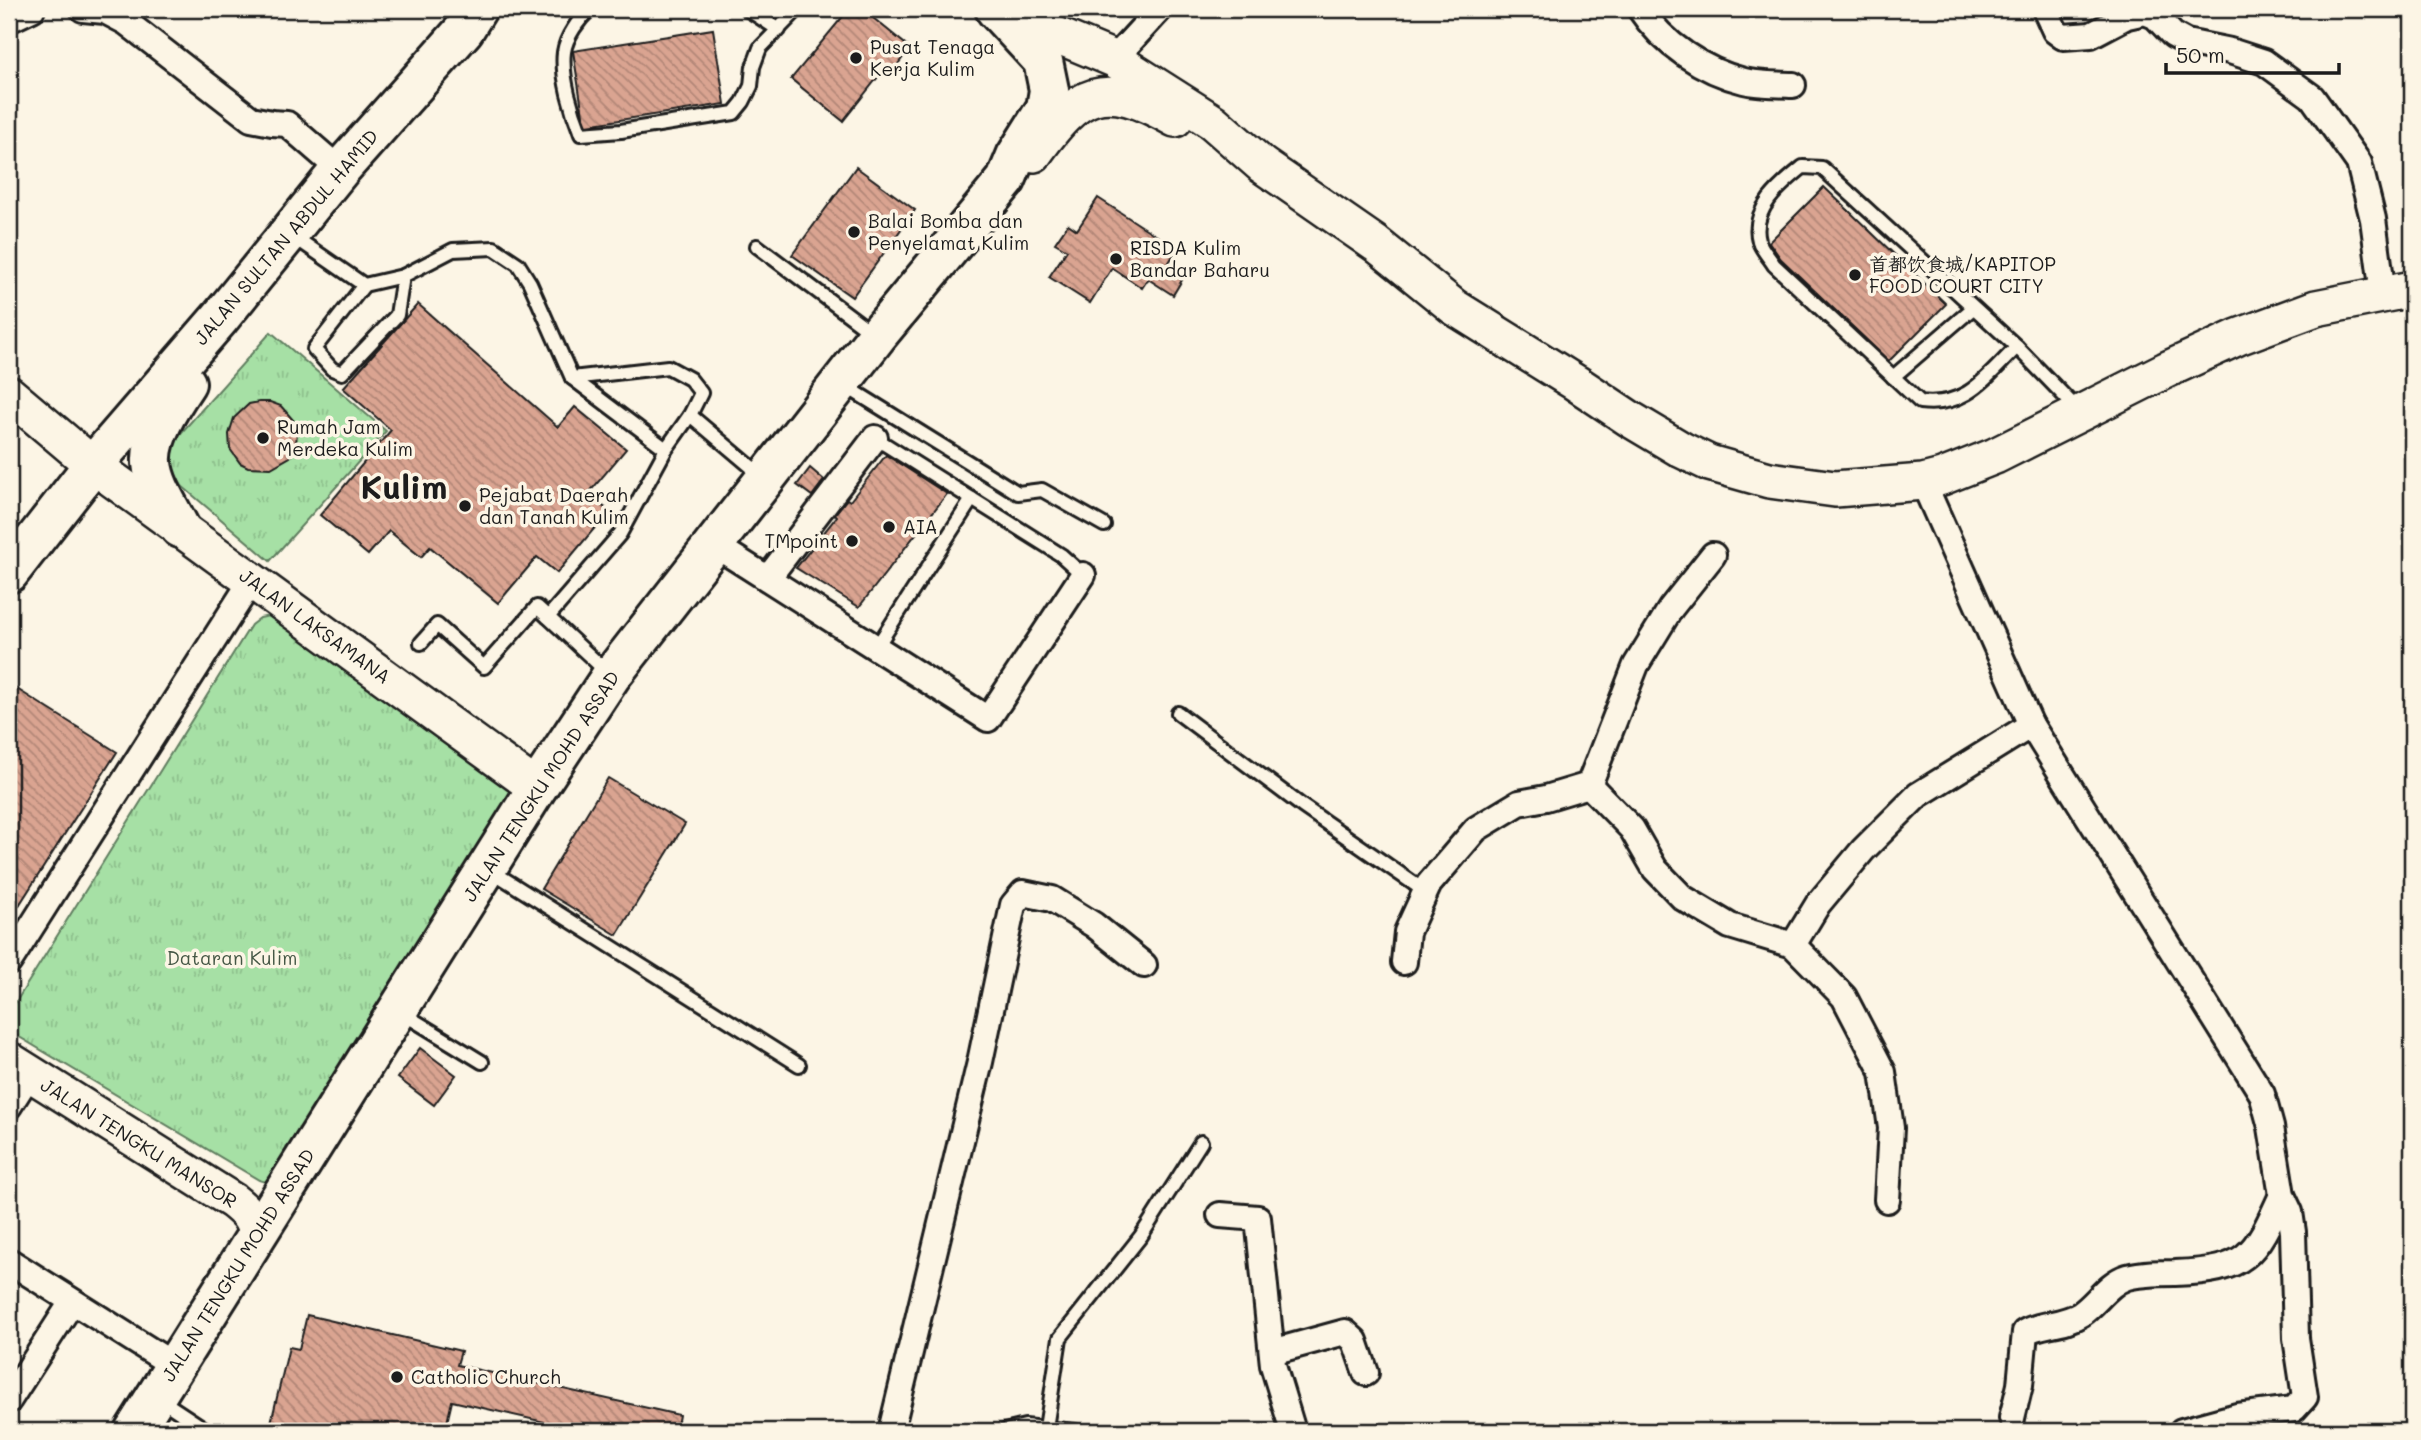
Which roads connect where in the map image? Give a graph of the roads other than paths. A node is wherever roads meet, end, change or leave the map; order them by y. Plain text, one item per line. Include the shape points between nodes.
1 (495, 9) edge
2 (590, 9) edge
3 (747, 9) edge
4 (798, 9) edge
5 (1160, 9) edge
6 (1640, 9) edge
7 (2045, 9) edge
8 (98, 10) edge
9 (997, 10) edge
10 (2157, 13) edge
11 (471, 20) edge
12 (779, 30) junction
13 (1114, 59) junction
14 (1793, 85) dead end
15 (1262, 165) junction
16 (340, 170) junction
17 (1006, 180) junction
18 (290, 234) junction
19 (757, 246) dead end
20 (403, 276) junction
21 (364, 285) junction
22 (2397, 292) edge
23 (1973, 308) junction
24 (220, 318) junction
25 (877, 336) junction
26 (2017, 348) junction
27 (1894, 377) junction
28 (572, 378) junction
29 (840, 382) junction
30 (9, 394) edge
31 (2081, 412) junction
32 (690, 415) junction
33 (875, 438) joint
34 (666, 449) junction
35 (93, 465) junction
36 (765, 478) junction
37 (1923, 482) junction
38 (972, 499) junction
39 (1104, 525) dead end
40 (180, 528) junction
41 (713, 544) junction
42 (1713, 555) dead end
43 (9, 573) edge
44 (1083, 575) joint
45 (768, 578) junction
46 (252, 580) junction
47 (548, 617) junction
48 (421, 643) dead end
49 (876, 648) junction
50 (611, 676) junction
51 (1178, 713) dead end
52 (2031, 725) junction
53 (1588, 785) junction
54 (537, 788) junction
55 (487, 868) junction
56 (1426, 891) junction
57 (1793, 945) junction
58 (9, 962) edge
59 (1404, 962) dead end
60 (1144, 965) dead end
61 (398, 1010) junction
62 (482, 1062) dead end
63 (799, 1065) dead end
64 (19, 1067) edge
65 (9, 1106) edge
66 (1201, 1142) dead end
67 (2282, 1195) junction
68 (1887, 1200) dead end
69 (1220, 1216) dead end
70 (256, 1236) junction
71 (9, 1261) edge
72 (72, 1302) junction
73 (1272, 1352) junction
74 (1366, 1373) dead end
75 (9, 1400) edge
76 (150, 1410) edge
77 (2012, 1418) dead end
78 (1046, 1428) junction
79 (205, 1429) dead end
80 (891, 1431) edge
81 (1004, 1431) edge
82 (1075, 1431) edge
83 (1293, 1431) edge
84 (2182, 1431) edge

1 - 11 main road, JALAN SULTAN ABDUL HAMID
2 - 12 lane via 580,18 564,51 567,92 581,134 734,113 751,86 760,48
3 - 12 lane
4 - 12 lane
5 - 13 street
6 - 14 street via 1653,29 1695,61 1745,82
7 - 10 street via 2054,31 2063,37 2091,35 2127,16
8 - 16 street via 126,22 251,119 287,124
9 - 13 main road
9 - 17 main road, JALAN TENGKU MOHD ASSAD via 1043,61 1049,90 1046,108
10 - 22 street via 2173,35 2264,62 2312,97 2359,163
11 - 16 main road, JALAN SULTAN ABDUL HAMID
13 - 15 main road via 1213,122
15 - 17 main road, JALAN TENGKU MOHD ASSAD via 1141,103 1099,95 1072,108 1024,167
15 - 37 main road via 1376,244 1454,307 1709,463 1744,475 1835,489
16 - 18 main road, JALAN SULTAN ABDUL HAMID
17 - 25 main road, JALAN TENGKU MOHD ASSAD
18 - 21 lane
18 - 24 main road, JALAN SULTAN ABDUL HAMID
19 - 25 lane
20 - 21 lane
20 - 21 lane via 397,315 342,373 314,349
20 - 28 lane via 453,250 494,248 518,264 530,283
22 - 31 main road via 2316,308 2238,337
23 - 26 lane
23 - 27 lane
23 - 27 lane via 1822,168 1803,167 1780,187 1759,215 1759,241 1774,265
24 - 35 main road, JALAN SULTAN ABDUL HAMID
24 - 40 main road via 154,446 155,476
25 - 29 main road, JALAN TENGKU MOHD ASSAD
26 - 27 lane via 1968,395 1939,405 1920,402
26 - 31 lane
28 - 32 lane via 668,367 690,379 701,393
28 - 34 lane
29 - 36 main road, JALAN TENGKU MOHD ASSAD
29 - 39 lane via 1018,493 1042,490
30 - 35 main road, JALAN LAKSAMANA
31 - 37 main road via 1995,456
32 - 34 lane
32 - 36 lane
33 - 38 lane
33 - 45 street
34 - 47 lane via 620,534
35 - 40 main road, JALAN LAKSAMANA
35 - 43 main road, JALAN SULTAN ABDUL HAMID
36 - 41 main road, JALAN TENGKU MOHD ASSAD
37 - 52 street
38 - 44 lane via 1061,555
38 - 49 lane
40 - 46 main road, JALAN LAKSAMANA
41 - 45 street
41 - 50 main road, JALAN TENGKU MOHD ASSAD
42 - 53 street via 1671,608 1636,665
44 - 49 street via 988,719
45 - 49 street
46 - 54 main road, JALAN LAKSAMANA
46 - 58 street
47 - 48 lane via 537,607 484,667 437,625
47 - 50 lane
50 - 54 main road, JALAN TENGKU MOHD ASSAD
51 - 56 lane
52 - 57 street via 1918,795 1863,850 1818,904
52 - 67 street via 2262,1094
53 - 56 street via 1518,803 1476,829
53 - 57 street via 1632,829 1655,869 1683,898 1730,926
54 - 55 main road, JALAN TENGKU MOHD ASSAD
55 - 61 main road, JALAN TENGKU MOHD ASSAD
55 - 63 lane
56 - 59 street via 1407,932
57 - 68 street via 1844,997 1884,1072 1891,1128
60 - 80 street via 1094,925 1044,897 1023,893 1013,905 977,1076
61 - 62 lane
61 - 70 main road, JALAN TENGKU MOHD ASSAD
64 - 65 street
64 - 70 main road, JALAN TENGKU MANSOR via 246,1210 254,1221
66 - 78 lane via 1141,1236 1060,1338
67 - 77 street via 2263,1237 2235,1264 2123,1278 2080,1314 2025,1332
67 - 84 street via 2294,1232 2295,1338 2305,1397 2294,1409 2237,1416
69 - 73 street via 1258,1218
70 - 76 main road, JALAN TENGKU MOHD ASSAD
71 - 72 street
72 - 75 street
72 - 76 street
73 - 74 street via 1345,1332 1355,1341
73 - 83 street
76 - 79 lane
78 - 81 lane
78 - 82 lane

